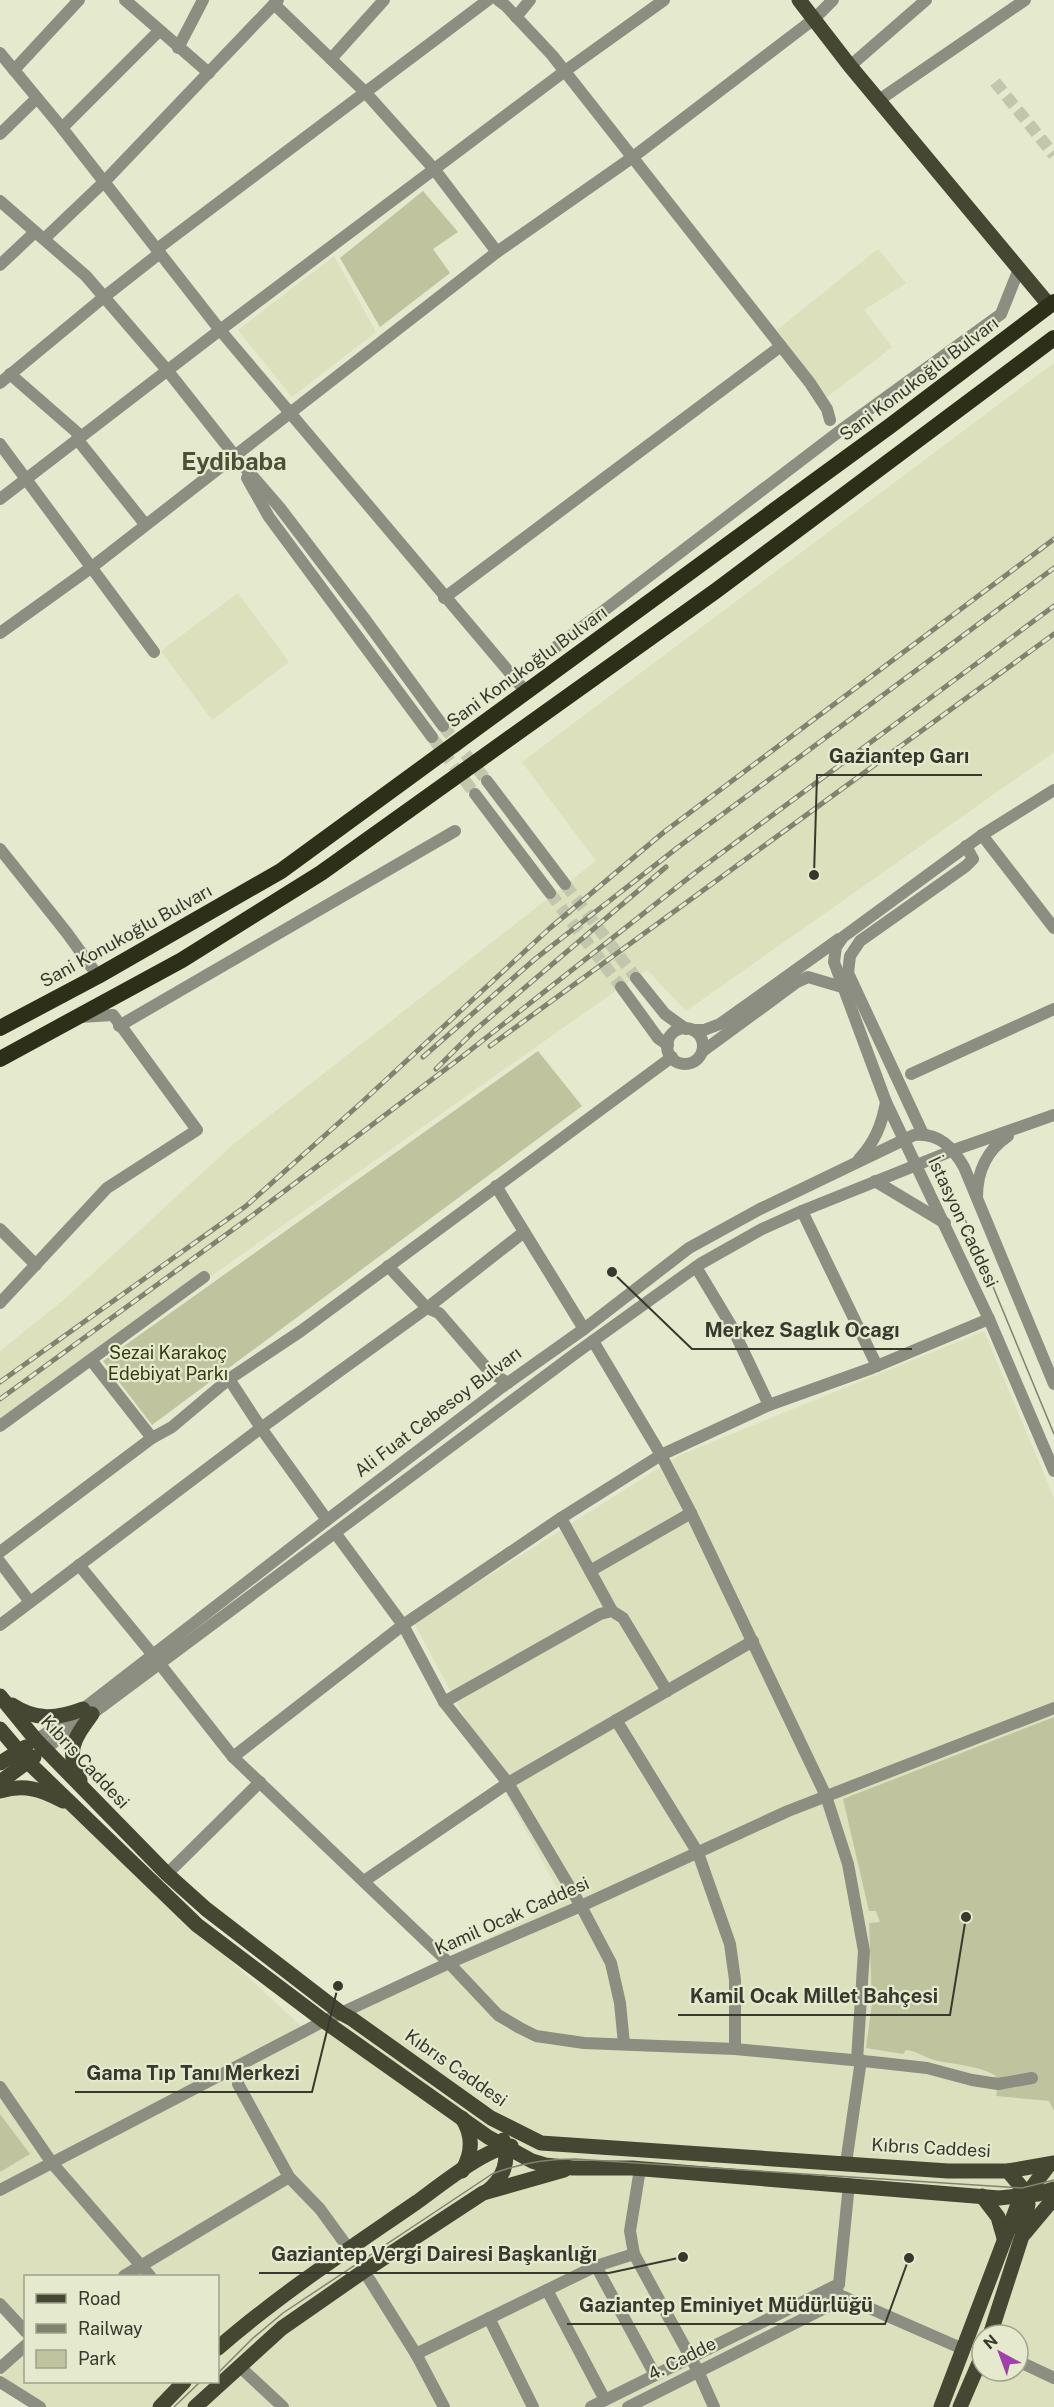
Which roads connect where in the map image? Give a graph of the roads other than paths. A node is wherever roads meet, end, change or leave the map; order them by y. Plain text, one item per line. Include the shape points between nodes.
1 (79, 0) edge
2 (124, 0) edge
3 (203, 0) edge
4 (384, 0) edge
5 (488, 0) edge
6 (498, 0) edge
7 (530, 0) edge
8 (664, 0) edge
9 (799, 0) edge
10 (833, 0) edge
11 (926, 0) edge
12 (1025, 0) edge
13 (276, 2) edge
14 (516, 16) junction
15 (814, 19) junction
16 (159, 31) junction
17 (178, 48) junction
18 (0, 53) edge
19 (331, 59) junction
20 (850, 66) junction
21 (14, 70) junction
22 (565, 71) junction
23 (209, 73) junction
24 (365, 92) junction
25 (37, 98) junction
26 (879, 100) junction
27 (62, 128) junction
28 (0, 134) edge
29 (633, 157) junction
30 (434, 169) junction
31 (105, 182) junction
32 (0, 201) edge
33 (39, 235) junction
34 (159, 251) junction
35 (496, 252) junction
36 (0, 265) edge
37 (1019, 269) junction
38 (104, 297) junction
39 (1052, 304) edge
40 (220, 330) junction
41 (1054, 338) edge
42 (781, 346) junction
43 (167, 370) junction
44 (10, 374) junction
45 (0, 383) edge
46 (290, 413) junction
47 (831, 420) dead end
48 (79, 437) junction
49 (0, 444) edge
50 (235, 456) junction
51 (27, 480) junction
52 (0, 499) edge
53 (145, 524) junction
54 (92, 567) junction
55 (444, 598) junction
56 (0, 633) edge
57 (556, 647) dead end
58 (154, 652) dead end
59 (526, 692) junction
60 (443, 726) tunnel mouth
61 (432, 737) tunnel mouth
62 (487, 781) tunnel mouth
63 (1054, 790) edge
64 (475, 794) tunnel mouth
65 (455, 831) dead end
66 (982, 835) junction
67 (966, 846) junction
68 (0, 849) edge
69 (565, 885) tunnel mouth
70 (550, 893) tunnel mouth
71 (1054, 928) edge
72 (843, 937) junction
73 (98, 976) junction
74 (636, 978) tunnel mouth
75 (621, 987) tunnel mouth
76 (842, 987) junction
77 (1054, 1009) edge
78 (79, 1017) junction
79 (119, 1026) junction
80 (0, 1028) edge
81 (690, 1029) junction
82 (668, 1045) junction
83 (703, 1051) junction
84 (672, 1057) junction
85 (0, 1059) edge
86 (911, 1074) dead end
87 (886, 1102) junction
88 (1054, 1115) edge
89 (1020, 1128) junction
90 (923, 1134) junction
91 (904, 1139) junction
92 (954, 1150) junction
93 (855, 1162) junction
94 (916, 1165) junction
95 (874, 1181) junction
96 (496, 1186) junction
97 (977, 1202) junction
98 (802, 1211) junction
99 (945, 1223) junction
100 (0, 1229) edge
101 (525, 1232) junction
102 (36, 1265) junction
103 (388, 1266) junction
104 (696, 1267) junction
105 (204, 1277) dead end
106 (0, 1303) edge
107 (427, 1308) junction
108 (989, 1318) junction
109 (584, 1329) junction
110 (593, 1341) junction
111 (91, 1360) junction
112 (877, 1366) junction
113 (229, 1379) junction
114 (508, 1383) junction
115 (1054, 1384) edge
116 (769, 1405) junction
117 (0, 1426) edge
118 (261, 1428) junction
119 (152, 1438) junction
120 (661, 1455) junction
121 (1054, 1471) edge
122 (691, 1513) junction
123 (561, 1518) junction
124 (327, 1520) junction
125 (336, 1534) junction
126 (0, 1552) edge
127 (0, 1562) edge
128 (79, 1566) junction
129 (590, 1571) junction
130 (30, 1602) junction
131 (612, 1611) junction
132 (0, 1625) edge
133 (404, 1625) junction
134 (753, 1641) junction
135 (156, 1659) junction
136 (667, 1691) junction
137 (0, 1697) edge
138 (444, 1702) junction
139 (1054, 1708) edge
140 (88, 1711) junction
141 (616, 1720) junction
142 (0, 1729) edge
143 (40, 1745) junction
144 (23, 1757) junction
145 (233, 1757) junction
146 (0, 1763) edge
147 (0, 1782) edge
148 (260, 1782) junction
149 (508, 1783) junction
150 (0, 1791) edge
151 (826, 1796) junction
152 (91, 1797) junction
153 (78, 1809) junction
154 (698, 1853) junction
155 (167, 1874) junction
156 (364, 1881) junction
157 (581, 1906) junction
158 (449, 1963) junction
159 (340, 2013) junction
160 (324, 2020) junction
161 (624, 2044) junction
162 (735, 2049) junction
163 (859, 2060) junction
164 (1032, 2078) dead end
165 (238, 2084) dead end
166 (0, 2087) edge
167 (462, 2118) junction
168 (491, 2118) junction
169 (541, 2144) junction
170 (505, 2147) junction
171 (52, 2163) junction
172 (846, 2163) junction
173 (1052, 2164) edge
174 (573, 2168) junction
175 (640, 2169) junction
176 (462, 2170) junction
177 (1008, 2171) junction
178 (289, 2177) junction
179 (849, 2184) junction
180 (1054, 2189) edge
181 (0, 2190) edge
182 (483, 2193) junction
183 (982, 2196) junction
184 (1025, 2196) junction
185 (1054, 2198) edge
186 (1022, 2236) junction
187 (1004, 2238) junction
188 (349, 2249) junction
189 (634, 2254) junction
190 (596, 2266) junction
191 (364, 2271) junction
192 (146, 2272) edge
193 (834, 2288) junction
194 (547, 2290) junction
195 (0, 2304) edge
196 (489, 2318) junction
197 (994, 2323) edge
198 (24, 2330) edge
199 (24, 2347) edge
200 (219, 2347) edge
201 (963, 2349) junction
202 (416, 2354) junction
203 (690, 2357) junction
204 (239, 2366) junction
205 (1030, 2367) edge
206 (0, 2368) edge
207 (698, 2371) junction
208 (655, 2375) junction
209 (1054, 2378) edge
210 (0, 2382) edge
211 (183, 2383) edge
212 (970, 2383) edge
213 (604, 2400) junction
214 (40, 2407) edge
215 (160, 2407) edge
216 (195, 2407) edge
217 (283, 2407) edge
218 (444, 2407) edge
219 (533, 2407) edge
220 (591, 2407) edge
221 (628, 2407) edge
222 (714, 2407) edge
223 (941, 2407) edge
224 (960, 2407) edge

1 - 21 street
2 - 16 street
3 - 17 street
4 - 19 street
5 - 24 street
6 - 14 street
7 - 14 street
8 - 22 street
9 - 15 main road
10 - 15 street
11 - 20 street
12 - 26 street
13 - 19 street
13 - 23 street
14 - 22 street
15 - 20 main road
15 - 29 street
16 - 17 street
16 - 27 street
17 - 23 street
18 - 21 street
19 - 24 street
20 - 26 main road
21 - 25 street
22 - 29 street
22 - 30 street
23 - 31 street
24 - 30 street
24 - 34 street
25 - 27 street
25 - 28 street
26 - 37 main road
27 - 31 street
29 - 35 street
29 - 42 street
30 - 35 street
30 - 40 street
31 - 33 street
31 - 34 street
32 - 33 street
33 - 36 street
33 - 38 street
34 - 38 street
34 - 40 street
35 - 46 street
37 - 39 main road
37 - 57 street via 1002,314 845,427
38 - 43 street
38 - 44 street
39 - 59 highway, Sani Konukoğlu Bulvarı
40 - 43 street
40 - 46 street
41 - 78 highway via 717,590 321,873 182,960
42 - 47 street via 810,383
42 - 55 street
43 - 48 street
43 - 50 street
44 - 45 street
44 - 48 street
46 - 50 street
46 - 55 street
48 - 51 street
48 - 53 street
49 - 51 street
50 - 53 street
50 - 60 street via 280,508
50 - 61 street via 269,517
51 - 52 street
51 - 54 street
53 - 54 street
54 - 56 street
54 - 58 street
55 - 59 street
59 - 73 highway, Sani Konukoğlu Bulvarı via 281,871
62 - 69 street
63 - 66 street
64 - 70 street
65 - 79 street
66 - 67 street
66 - 71 street
67 - 72 street
67 - 90 street via 973,859 966,866 860,941 850,956 848,973
68 - 73 street
72 - 76 street, İstasyon Caddesi via 836,947 834,962
72 - 81 street via 729,1018 704,1030
73 - 80 highway, Sani Konukoğlu Bulvarı
74 - 81 street via 665,1014
75 - 82 street via 658,1038
76 - 83 street via 808,977 797,982
76 - 87 street, İstasyon Caddesi
77 - 86 street
78 - 79 street via 113,1015
78 - 85 highway
79 - 102 street via 197,1130 107,1188
81 - 82 street via 672,1034
81 - 83 street via 702,1039
82 - 84 street
83 - 84 street via 691,1063 680,1063
84 - 96 street
87 - 91 street, İstasyon Caddesi
87 - 93 street via 874,1139
88 - 89 street
89 - 92 street
89 - 97 street via 989,1153 978,1182
90 - 91 street, Ali Fuat Cebesoy Bulvarı
90 - 92 street, İstasyon Caddesi via 940,1139
91 - 93 street, Ali Fuat Cebesoy Bulvarı
91 - 94 street, İstasyon Caddesi
92 - 94 street
92 - 97 street, İstasyon Caddesi
93 - 109 street, Ali Fuat Cebesoy Bulvarı via 689,1248
94 - 95 street
94 - 99 street, İstasyon Caddesi
95 - 98 street
95 - 99 street
96 - 101 street
96 - 103 street
97 - 115 street, İstasyon Caddesi
98 - 104 street
98 - 112 street
99 - 108 street, İstasyon Caddesi
100 - 102 street
101 - 107 street
101 - 109 street
102 - 106 street
103 - 107 street
103 - 113 street
104 - 110 street
104 - 116 street via 732,1327
105 - 111 street
107 - 114 street via 439,1313 490,1372
107 - 118 street
108 - 112 street
108 - 121 street, İstasyon Caddesi
109 - 114 street, Ali Fuat Cebesoy Bulvarı
110 - 120 street
110 - 125 street
111 - 117 street
111 - 119 street
112 - 116 street
113 - 118 street
113 - 119 street via 172,1427
114 - 124 street, Ali Fuat Cebesoy Bulvarı
116 - 120 street
118 - 124 street
118 - 128 street
119 - 126 street
120 - 122 street
120 - 123 street
122 - 129 street
122 - 134 street
123 - 129 street
123 - 133 street
124 - 135 street, Ali Fuat Cebesoy Bulvarı
125 - 133 street
125 - 135 street
127 - 130 street
128 - 130 street
128 - 135 street
129 - 131 street
130 - 132 street
131 - 136 street via 623,1618
131 - 138 street via 600,1614
133 - 138 street
133 - 145 street
134 - 136 street
134 - 151 street
135 - 140 street, Ali Fuat Cebesoy Bulvarı
135 - 145 street
136 - 141 street
137 - 140 main road via 35,1717
137 - 143 main road, Kıbrıs Caddesi
138 - 149 street
139 - 151 street, Kamil Ocak Caddesi
140 - 143 street, Ali Fuat Cebesoy Bulvarı
140 - 152 main road via 71,1748 73,1765
141 - 149 street
141 - 154 street
142 - 144 main road
143 - 144 main road, Ali Fuat Cebesoy Bulvarı
143 - 152 main road, Kıbrıs Caddesi
144 - 146 main road, Ali Fuat Cebesoy Bulvarı
144 - 147 main road
144 - 153 main road
145 - 148 street
148 - 155 street
148 - 156 street
149 - 156 street
149 - 157 street
150 - 153 main road via 23,1786 42,1790
151 - 154 street, Kamil Ocak Caddesi
151 - 163 street via 848,1864 864,1951
152 - 155 main road, Kıbrıs Caddesi
153 - 160 main road via 197,1925
154 - 157 street, Kamil Ocak Caddesi
154 - 162 street via 730,1944 735,1980
155 - 159 main road, Kıbrıs Caddesi
156 - 158 street
157 - 158 street, Kamil Ocak Caddesi
157 - 161 street via 611,1964
158 - 159 street, Kamil Ocak Caddesi
158 - 161 street via 498,2015 536,2036
159 - 160 street, Kamil Ocak Caddesi
159 - 168 main road, Kıbrıs Caddesi
160 - 167 main road
160 - 171 street, Kamil Ocak Caddesi
161 - 162 street
162 - 163 street
163 - 164 street via 927,2068 998,2084
163 - 172 street
165 - 178 street
166 - 171 street
167 - 170 main road
167 - 176 main road via 471,2142
168 - 169 main road, Kıbrıs Caddesi
168 - 170 main road
169 - 170 main road
169 - 172 main road, Kıbrıs Caddesi
170 - 174 main road via 538,2163
170 - 176 main road
170 - 182 main road via 501,2175
171 - 181 street, Kamil Ocak Caddesi
171 - 192 street
172 - 177 main road, Kıbrıs Caddesi
173 - 177 main road, Kıbrıs Caddesi
173 - 184 main road
174 - 175 main road
174 - 182 main road
175 - 179 main road
175 - 189 street via 630,2231
176 - 188 main road
177 - 184 main road
178 - 188 street via 320,2209
178 - 192 street
179 - 183 main road
179 - 193 street
180 - 184 main road
182 - 191 main road
183 - 184 main road
183 - 187 main road via 998,2217
184 - 186 main road via 1028,2204
184 - 187 main road
185 - 186 main road
186 - 197 main road
187 - 201 main road
188 - 200 main road via 263,2309
189 - 190 street
189 - 203 street
190 - 194 street
190 - 208 street
191 - 202 street
191 - 204 main road via 282,2328
193 - 201 street
193 - 203 street
193 - 207 street, 4. Cadde via 830,2306
194 - 196 street
194 - 213 street
195 - 198 street
196 - 202 street
196 - 219 street
199 - 206 street
201 - 223 main road
202 - 218 street
203 - 207 street
203 - 208 street
204 - 216 main road
204 - 217 street
205 - 209 street
207 - 221 street, 4. Cadde
207 - 222 street
208 - 213 street
210 - 214 street
211 - 215 main road
212 - 224 main road
213 - 220 street

